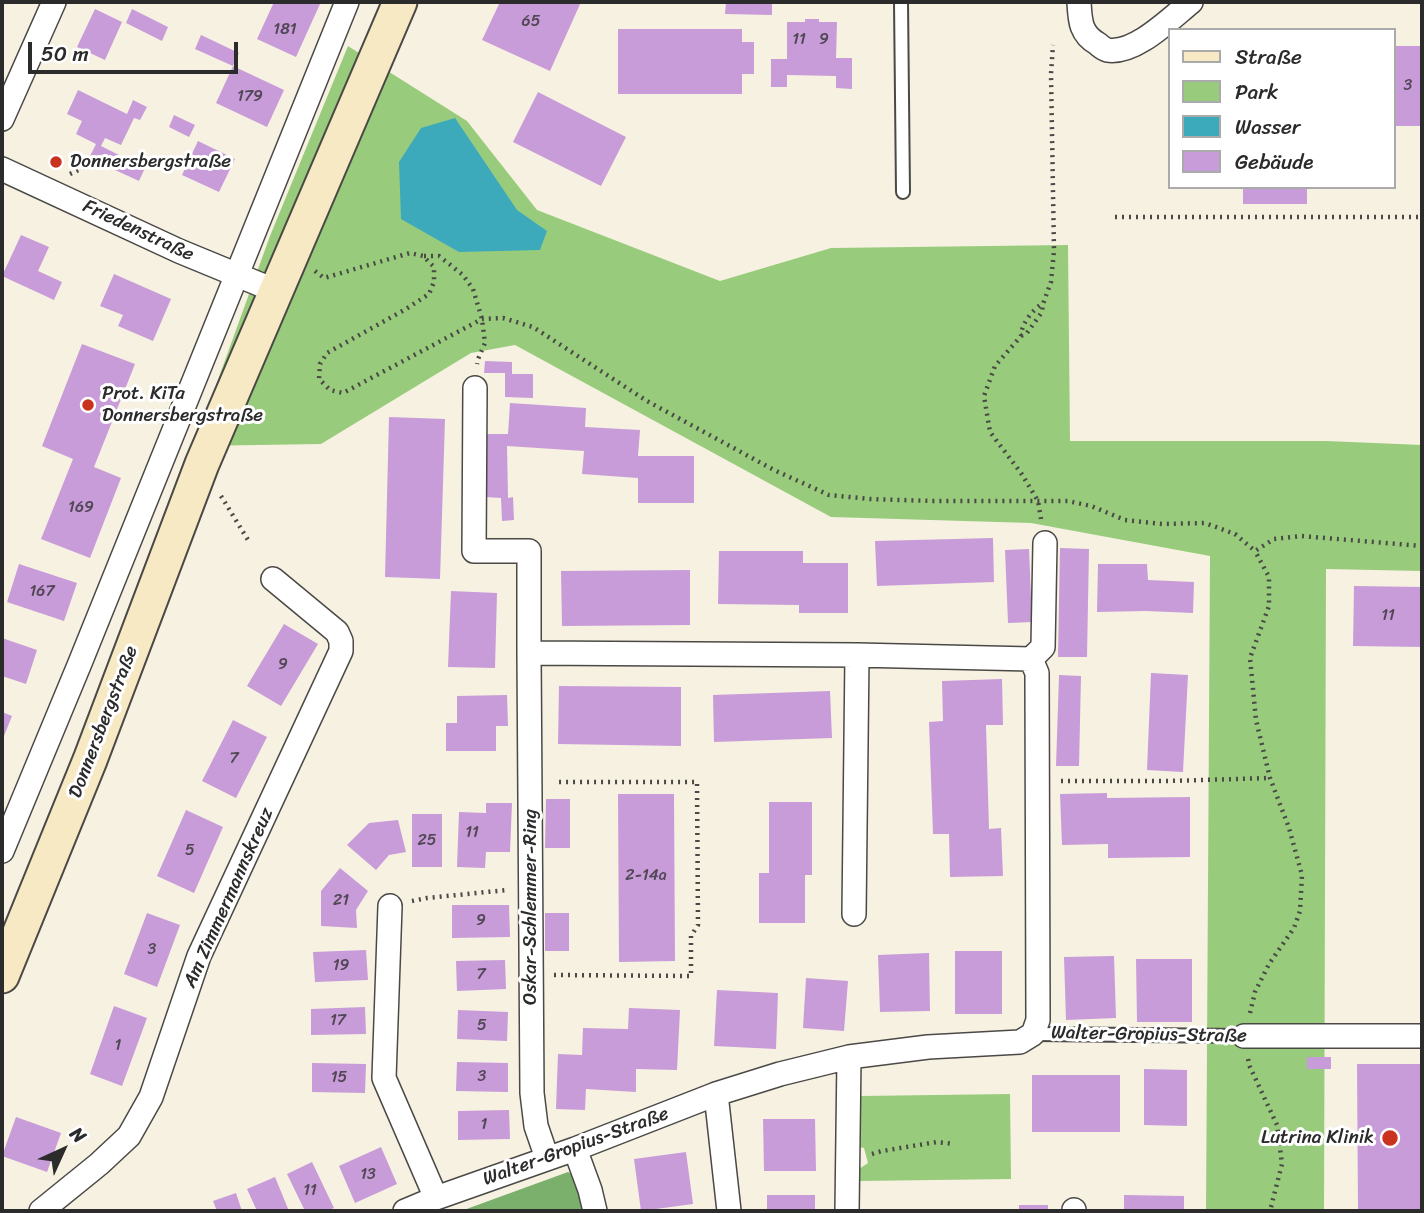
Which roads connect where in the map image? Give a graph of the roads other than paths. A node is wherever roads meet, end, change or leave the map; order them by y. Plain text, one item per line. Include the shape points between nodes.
1 (54, 2) edge
2 (347, 2) edge
3 (400, 2) edge
4 (901, 2) edge
5 (1079, 2) edge
6 (1191, 2) edge
7 (2, 119) edge
8 (2, 169) edge
9 (903, 192) dead end
10 (238, 275) junction
11 (276, 291) junction
12 (475, 388) dead end
13 (1045, 543) dead end
14 (273, 579) dead end
15 (529, 653) junction
16 (857, 656) junction
17 (1031, 659) junction
18 (2, 851) edge
19 (390, 906) road end
20 (854, 914) dead end
21 (2, 976) edge
22 (1033, 1034) junction
23 (1244, 1036) joint
24 (1422, 1036) edge
25 (849, 1057) junction
26 (716, 1094) junction
27 (575, 1149) junction
28 (547, 1158) junction
29 (436, 1198) junction
30 (41, 1211) edge
31 (405, 1211) edge
32 (595, 1211) edge
33 (729, 1211) edge
34 (847, 1211) edge

1 - 7 street
2 - 10 street
3 - 11 main road, Donnersbergstraße
4 - 9 lane
5 - 6 street via 1080,24 1091,41 1107,50 1129,48
8 - 10 street, Friedenstraße
10 - 11 street, Friedenstraße
10 - 18 street
11 - 21 main road, Donnersbergstraße via 202,464
12 - 15 street, Oskar-Schlemmer-Ring via 474,551 528,551
13 - 17 street via 1043,647
14 - 30 street, Am Zimmermannskreuz via 337,632 341,651 200,956 151,1097 129,1136
15 - 16 street
15 - 28 street, Oskar-Schlemmer-Ring via 532,1093 536,1126
16 - 17 street
16 - 20 street
17 - 22 street via 1037,673 1038,1020
19 - 29 street via 384,1078
22 - 23 lane, Walter-Gropius-Straße
22 - 25 street, Walter-Gropius-Straße via 1020,1042
23 - 24 street, Walter-Gropius-Straße
25 - 26 street, Walter-Gropius-Straße
25 - 34 street
26 - 27 street, Walter-Gropius-Straße
26 - 33 street
27 - 28 street, Walter-Gropius-Straße
27 - 32 street
28 - 29 street, Walter-Gropius-Straße
29 - 31 street, Walter-Gropius-Straße

